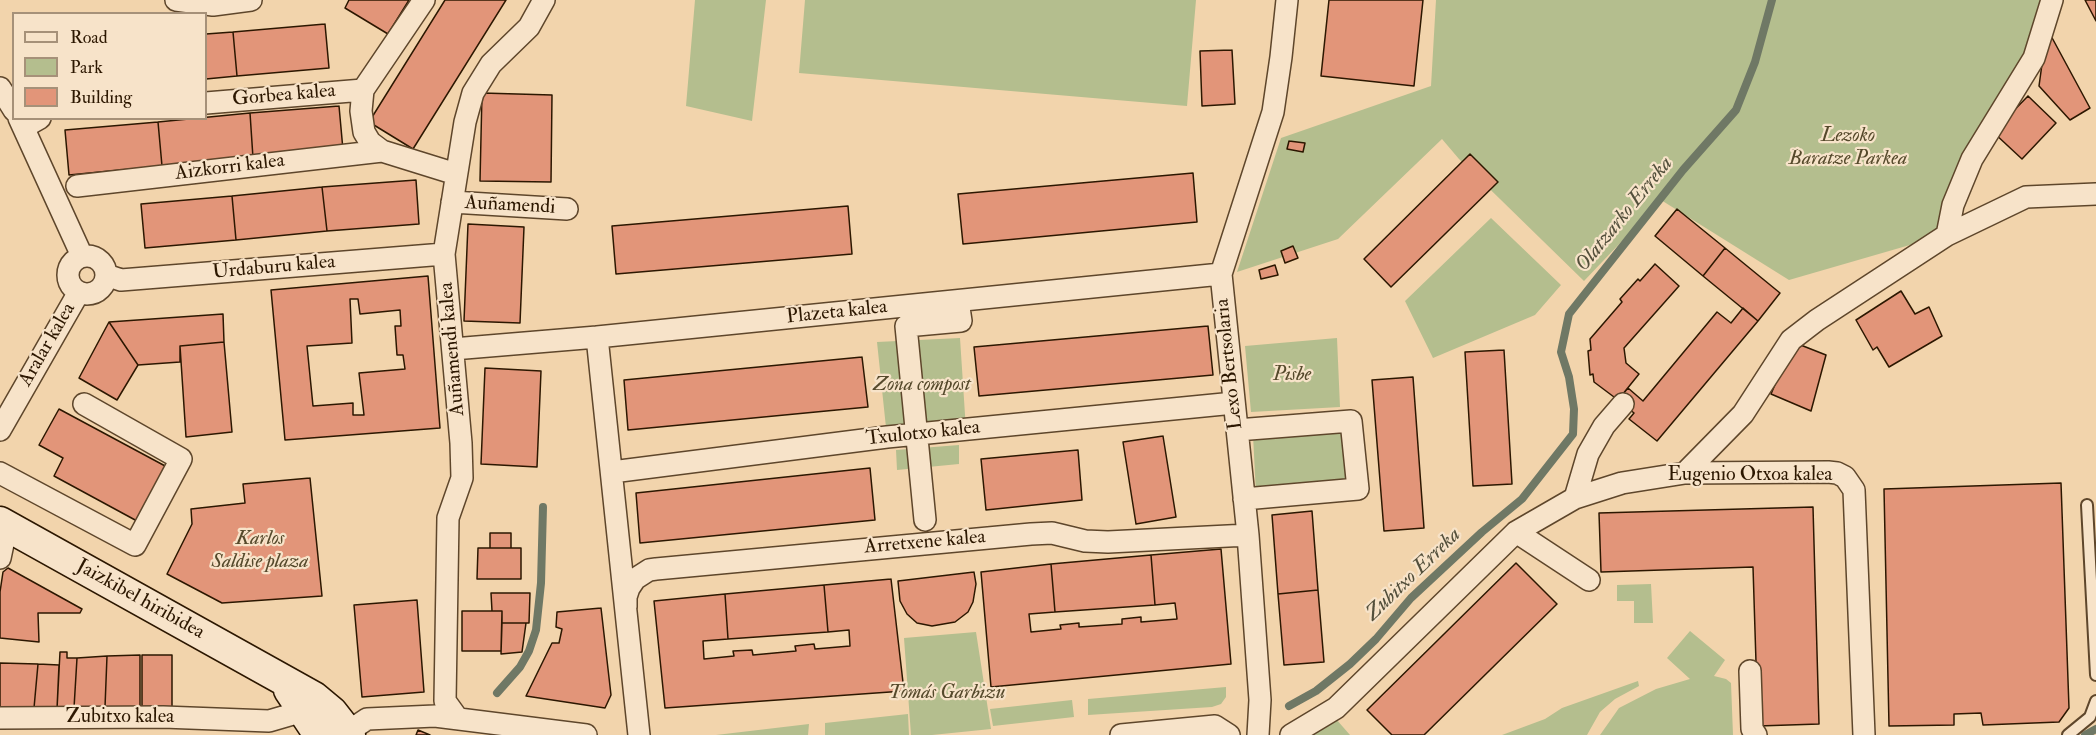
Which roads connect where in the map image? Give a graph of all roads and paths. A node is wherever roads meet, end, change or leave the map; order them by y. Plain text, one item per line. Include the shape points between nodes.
1 (176, 0) edge
2 (250, 0) edge
3 (424, 0) edge
4 (544, 0) edge
5 (1287, 0) edge
6 (2052, 0) edge
7 (0, 88) edge
8 (363, 90) junction
9 (12, 103) edge
10 (207, 103) edge
11 (25, 120) edge
12 (382, 151) junction
13 (456, 174) junction
14 (77, 186) dead end
15 (2096, 194) edge
16 (452, 202) junction
17 (567, 208) dead end
18 (1947, 236) junction
19 (444, 254) junction
20 (82, 256) junction
21 (106, 274) junction
22 (1221, 274) junction
23 (79, 292) junction
24 (958, 301) junction
25 (597, 337) junction
26 (453, 349) junction
27 (1234, 403) junction
28 (84, 404) dead end
29 (1623, 404) dead end
30 (0, 430) edge
31 (1237, 430) junction
32 (916, 434) junction
33 (612, 471) junction
34 (0, 473) edge
35 (1685, 473) junction
36 (1575, 498) junction
37 (1244, 499) junction
38 (2087, 505) dead end
39 (926, 520) dead end
40 (5, 525) edge
41 (1516, 532) junction
42 (1248, 535) junction
43 (0, 558) edge
44 (1589, 580) dead end
45 (626, 608) junction
46 (1750, 670) dead end
47 (2096, 675) edge
48 (280, 678) junction
49 (2096, 701) edge
50 (0, 718) edge
51 (458, 719) junction
52 (312, 724) edge
53 (266, 728) edge
54 (339, 735) edge
55 (351, 735) edge
56 (586, 735) edge
57 (639, 735) edge
58 (1121, 735) edge
59 (1229, 735) edge
60 (1258, 735) edge
61 (1291, 735) edge
62 (1756, 735) edge
63 (1864, 735) edge
64 (2068, 735) edge

1 - 2 street via 213,5
3 - 8 street, Gorbea kalea
4 - 13 street, Auñamendi kalea via 529,27 491,64 477,86 468,107
5 - 22 street, Lexo Bertsolaria via 1273,112
6 - 18 street via 2034,58 1972,159 1953,204
7 - 9 street
8 - 10 street, Gorbea kalea
8 - 12 street, Gorbea kalea via 364,132
11 - 20 street
12 - 13 street
12 - 14 street, Aizkorri kalea
13 - 16 street, Auñamendi kalea
15 - 18 street via 2026,197
16 - 17 street, Auñamendi
16 - 19 street, Auñamendi kalea
18 - 35 street via 1791,340 1743,414
19 - 21 street, Urdaburu kalea via 121,280
19 - 26 street, Auñamendi kalea
20 - 21 street via 99,260
20 - 23 street via 69,269 70,282
21 - 23 street via 97,291
22 - 24 street, Plazeta kalea
22 - 27 street, Lexo Bertsolaria
23 - 30 street, Aralar kalea
24 - 25 street, Plazeta kalea
24 - 32 street via 961,321 906,326
25 - 26 street, Plazeta kalea
25 - 33 street, Arretxene kalea
26 - 51 street, Auñamendi kalea via 462,478 448,518 445,701
27 - 31 street, Lexo Bertsolaria
27 - 32 street, Txulotxo kalea
28 - 34 street via 181,459 135,545
29 - 36 street via 1588,454
31 - 37 street, Lexo Bertsolaria
31 - 37 street via 1351,421 1358,489
32 - 33 street, Txulotxo kalea
32 - 39 street
33 - 45 street, Arretxene kalea
35 - 36 street, Eugenio Otxoa kalea via 1622,483
35 - 63 street, Eugenio Otxoa kalea via 1837,473 1851,483
36 - 41 street, Eugenio Otxoa kalea
37 - 42 street, Lexo Bertsolaria
38 - 47 lane
40 - 43 street
40 - 48 street, Jaizkibel hiribidea
41 - 44 street
41 - 61 street, Eugenio Otxoa kalea via 1336,708
42 - 45 street, Arretxene kalea via 1108,542 1085,541 1052,532 656,569 635,579 626,597
42 - 60 street, Lexo Bertsolaria via 1260,700
45 - 57 street, Arretxene kalea
46 - 62 street via 1752,729
48 - 52 street, Jaizkibel hiribidea
48 - 55 street, Jaizkibel hiribidea via 314,697
49 - 64 lane via 2090,717
50 - 53 street, Zubitxo kalea via 163,717
51 - 55 street via 367,718
51 - 56 street
52 - 53 street, Zubitxo kalea via 293,714
52 - 54 street via 319,716
58 - 59 street via 1215,726

